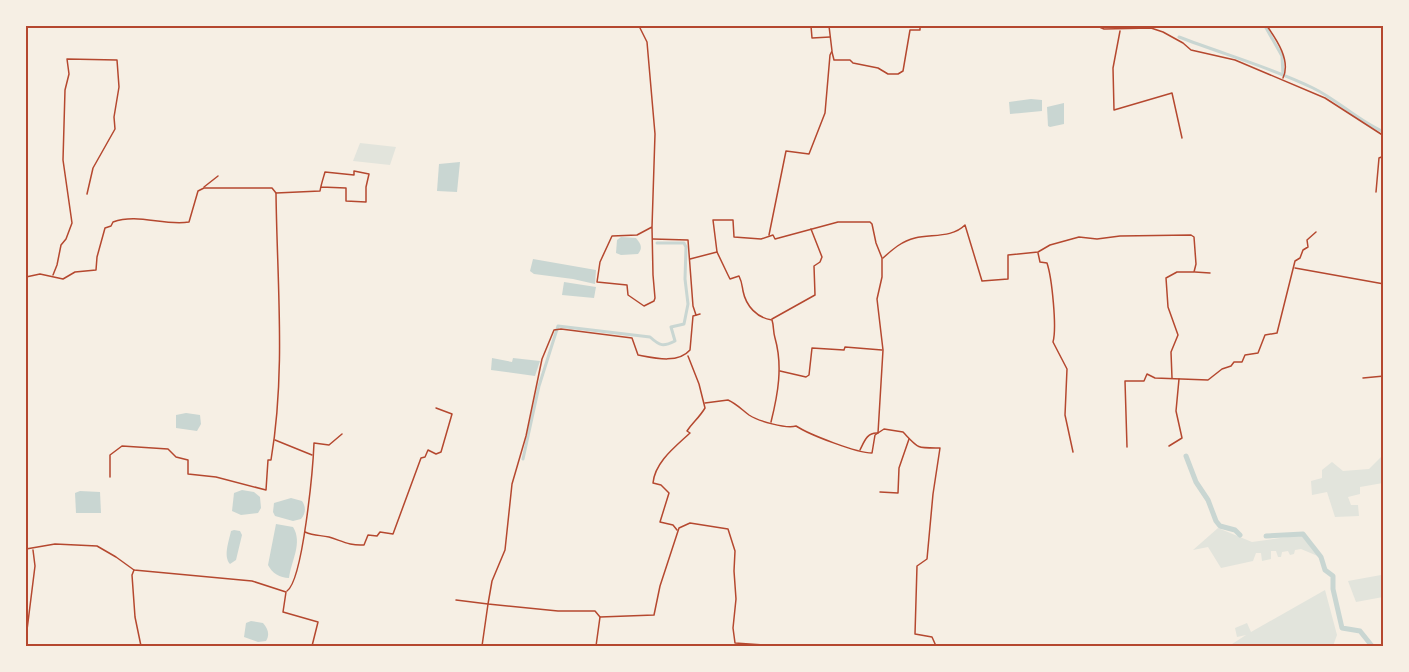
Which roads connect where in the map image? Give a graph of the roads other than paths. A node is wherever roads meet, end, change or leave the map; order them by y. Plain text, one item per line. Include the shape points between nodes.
1 (639, 26) edge
2 (811, 26) edge
3 (830, 26) edge
4 (920, 26) edge
5 (1097, 26) edge
6 (1267, 26) edge
7 (1120, 30) junction
8 (831, 37) junction
9 (832, 51) junction
10 (1283, 79) junction
11 (1358, 113) dead end
12 (1354, 116) junction
13 (1383, 136) edge
14 (1182, 138) dead end
15 (1383, 156) edge
16 (218, 176) dead end
17 (321, 187) junction
18 (204, 188) junction
19 (1376, 192) dead end
20 (276, 193) junction
21 (87, 194) dead end
22 (652, 227) junction
23 (811, 229) junction
24 (1316, 232) dead end
25 (769, 237) junction
26 (652, 239) junction
27 (717, 252) junction
28 (1038, 252) junction
29 (882, 258) junction
30 (689, 259) junction
31 (1294, 268) junction
32 (1194, 272) junction
33 (1210, 273) dead end
34 (52, 276) junction
35 (26, 277) edge
36 (1383, 284) edge
37 (700, 314) dead end
38 (696, 315) junction
39 (772, 320) junction
40 (883, 350) junction
41 (687, 354) junction
42 (778, 371) junction
43 (1383, 376) edge
44 (1172, 378) junction
45 (1363, 378) dead end
46 (1179, 379) junction
47 (705, 403) junction
48 (436, 408) dead end
49 (771, 422) junction
50 (878, 433) junction
51 (342, 434) dead end
52 (909, 438) junction
53 (274, 439) junction
54 (1169, 446) dead end
55 (1127, 447) dead end
56 (860, 450) junction
57 (1073, 452) dead end
58 (313, 455) junction
59 (110, 477) dead end
60 (880, 492) dead end
61 (678, 531) junction
62 (304, 532) junction
63 (32, 548) junction
64 (26, 549) edge
65 (134, 570) junction
66 (286, 591) junction
67 (456, 600) dead end
68 (488, 604) junction
69 (600, 617) junction
70 (26, 638) edge
71 (141, 646) edge
72 (312, 646) edge
73 (482, 646) edge
74 (596, 646) edge
75 (765, 646) edge
76 (936, 646) edge

1 - 22 street via 647,42 655,134
2 - 8 street via 812,38
3 - 8 street
4 - 9 street via 920,30 910,30 903,71 898,74 850,60 834,60
5 - 7 street
6 - 10 street via 1280,46 1286,72
7 - 10 street via 1151,28 1191,50 1235,60
7 - 14 street via 1113,68 1113,110 1172,93
8 - 9 street
9 - 25 street via 825,113 808,154 786,151
10 - 12 street
11 - 12 street
12 - 13 street
15 - 19 street via 1379,158
16 - 18 street
17 - 17 street via 325,172 369,174 366,202 346,201 346,188
17 - 20 street via 320,192
18 - 20 street via 272,188
18 - 34 street via 198,191 189,222 128,217 113,222 105,228 96,270 75,272 63,279
20 - 53 street via 280,358
21 - 34 street via 93,168 115,129 117,60 67,59 69,74 62,131 72,223
22 - 26 street
22 - 26 street via 637,235 612,236 600,262 597,282 627,285 628,295 644,306 654,301
23 - 25 street via 775,239 773,235
23 - 29 street via 838,222 870,222
23 - 39 street via 822,257 814,266 815,295
24 - 31 street
25 - 27 street via 734,237 734,220 713,220
26 - 30 street via 688,240
27 - 30 street
27 - 39 street via 730,279 740,276 752,310
28 - 29 street via 1008,255 1008,279 982,281 964,225 938,237 918,237 900,243
28 - 32 street via 1079,237 1187,234 1196,242
28 - 57 street via 1040,262 1047,263 1052,281 1056,335 1053,342 1067,369 1065,416
29 - 40 street via 877,299
30 - 38 street
31 - 36 street
31 - 46 street via 1278,333 1265,335 1258,353 1245,355 1242,362 1234,362 1208,380
32 - 33 street
32 - 44 street via 1177,272 1166,279 1168,307 1178,335 1172,352
34 - 35 street
37 - 38 street
38 - 41 street
39 - 42 street via 779,351
40 - 42 street via 812,348 809,375
40 - 50 street
41 - 47 street
41 - 68 street via 673,359 638,355 632,338 554,330 542,359 512,484 505,550 492,581
42 - 49 street via 779,392
43 - 45 street
44 - 46 street
44 - 55 street via 1147,374 1144,381 1125,381
46 - 54 street via 1176,411 1182,438
47 - 49 street via 728,400 756,420
47 - 61 street via 699,419 687,431 690,433 653,476 652,483 669,493 660,522 673,525
48 - 62 street via 452,414 444,445 441,452 428,450 421,458 393,534 368,535 364,545 350,545
49 - 56 street via 788,428 796,426
50 - 52 street via 892,430
50 - 56 street via 867,436
50 - 56 street via 872,453
51 - 58 street via 329,445 314,443
52 - 60 street via 899,468 898,494
52 - 76 street via 918,446 940,448 927,559 917,566 914,606 915,634 932,637
53 - 58 street
53 - 59 street via 266,490 188,474 188,460 158,448 117,448 110,455
58 - 62 street
61 - 69 street via 654,615
61 - 75 street via 690,523 728,528 735,550 735,643
62 - 66 street via 297,574 292,588
63 - 64 street
63 - 65 street via 55,544 97,546
63 - 70 street via 35,566
65 - 66 street via 252,581
65 - 71 street via 135,617
66 - 72 street via 283,612 318,622
67 - 68 street
68 - 69 street via 558,611 591,609
68 - 73 street
69 - 74 street

